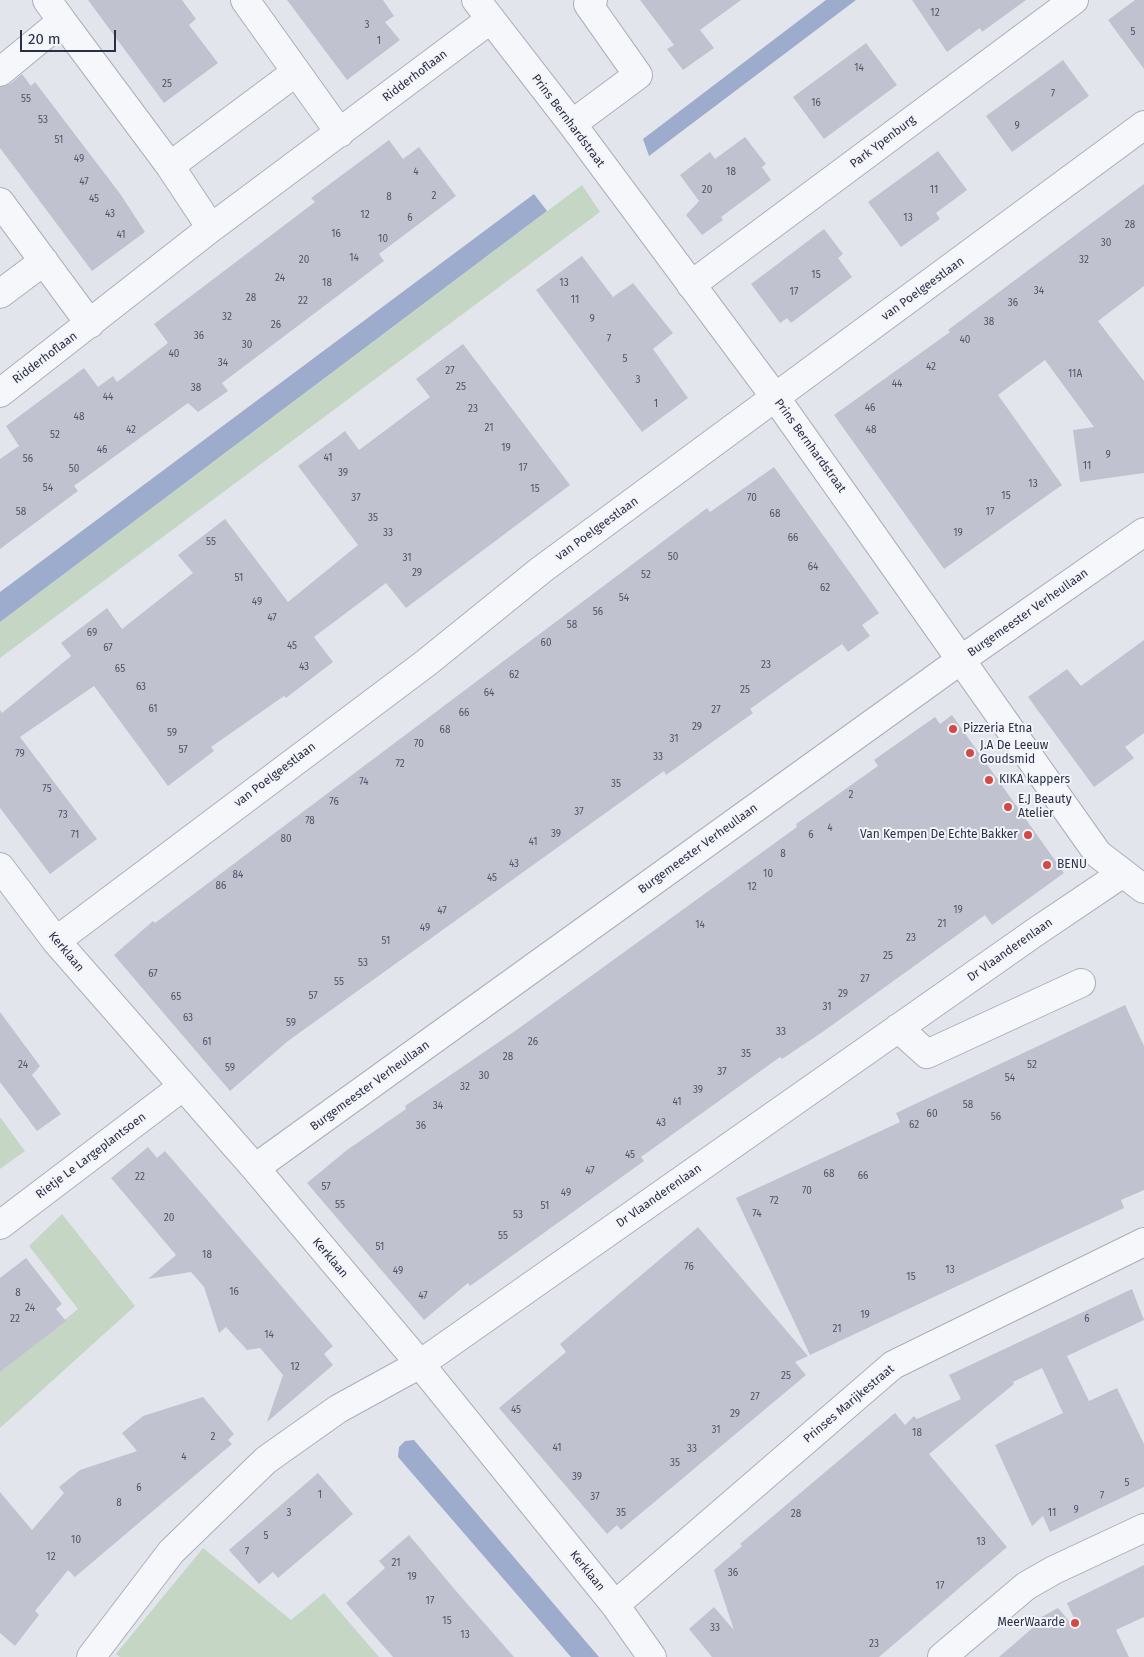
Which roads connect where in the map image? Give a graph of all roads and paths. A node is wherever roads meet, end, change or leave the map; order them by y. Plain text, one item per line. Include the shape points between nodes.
1 (245, 0) edge
2 (1074, 0) edge
3 (590, 2) edge
4 (54, 10) edge
5 (484, 10) edge
6 (0, 72) edge
7 (296, 72) junction
8 (572, 124) junction
9 (1144, 125) edge
10 (340, 133) junction
11 (170, 166) junction
12 (0, 202) edge
13 (212, 228) junction
14 (44, 260) junction
15 (691, 285) junction
16 (0, 294) edge
17 (90, 324) junction
18 (0, 393) edge
19 (775, 397) junction
20 (1144, 532) edge
21 (962, 659) junction
22 (0, 866) edge
23 (1133, 881) edge
24 (56, 941) junction
25 (1080, 983) dead end
26 (898, 1028) junction
27 (182, 1087) junction
28 (255, 1168) junction
29 (0, 1225) edge
30 (1144, 1242) edge
31 (420, 1364) junction
32 (1144, 1528) edge
33 (615, 1605) junction
34 (91, 1657) edge
35 (652, 1657) edge
36 (942, 1657) edge

1 - 7 street
2 - 15 street, Park Ypenburg
3 - 8 street via 638,75
4 - 6 street
4 - 11 street
5 - 8 street, Prins Bernhardstraat
5 - 10 street, Ridderhoflaan
7 - 10 street
7 - 11 street
8 - 15 street, Prins Bernhardstraat
9 - 19 street, van Poelgeestlaan
10 - 13 street, Ridderhoflaan
11 - 13 street
12 - 14 street, Ridderhoflaan
13 - 17 street, Ridderhoflaan
14 - 16 street
14 - 17 street, Ridderhoflaan
15 - 19 street, Prins Bernhardstraat
17 - 18 street, Ridderhoflaan
19 - 21 street, Prins Bernhardstraat
19 - 24 street, van Poelgeestlaan via 541,570 426,663
20 - 21 street, Burgemeester Verheullaan
21 - 23 street, Prins Bernhardstraat via 1098,854
21 - 28 street, Burgemeester Verheullaan
22 - 24 street, Kerklaan
23 - 26 street, Dr Vlaanderenlaan
24 - 27 street, Kerklaan
25 - 26 street via 927,1054
26 - 31 street, Dr Vlaanderenlaan
27 - 28 street, Kerklaan
27 - 29 street, Rietje Le Largeplantsoen
28 - 31 street, Kerklaan
30 - 33 street, Prinses Marijkestraat via 893,1365
31 - 33 street, Kerklaan
31 - 34 street, Dr Vlaanderenlaan via 338,1409 266,1460 171,1552
32 - 36 street via 1026,1586
33 - 35 street, Kerklaan

